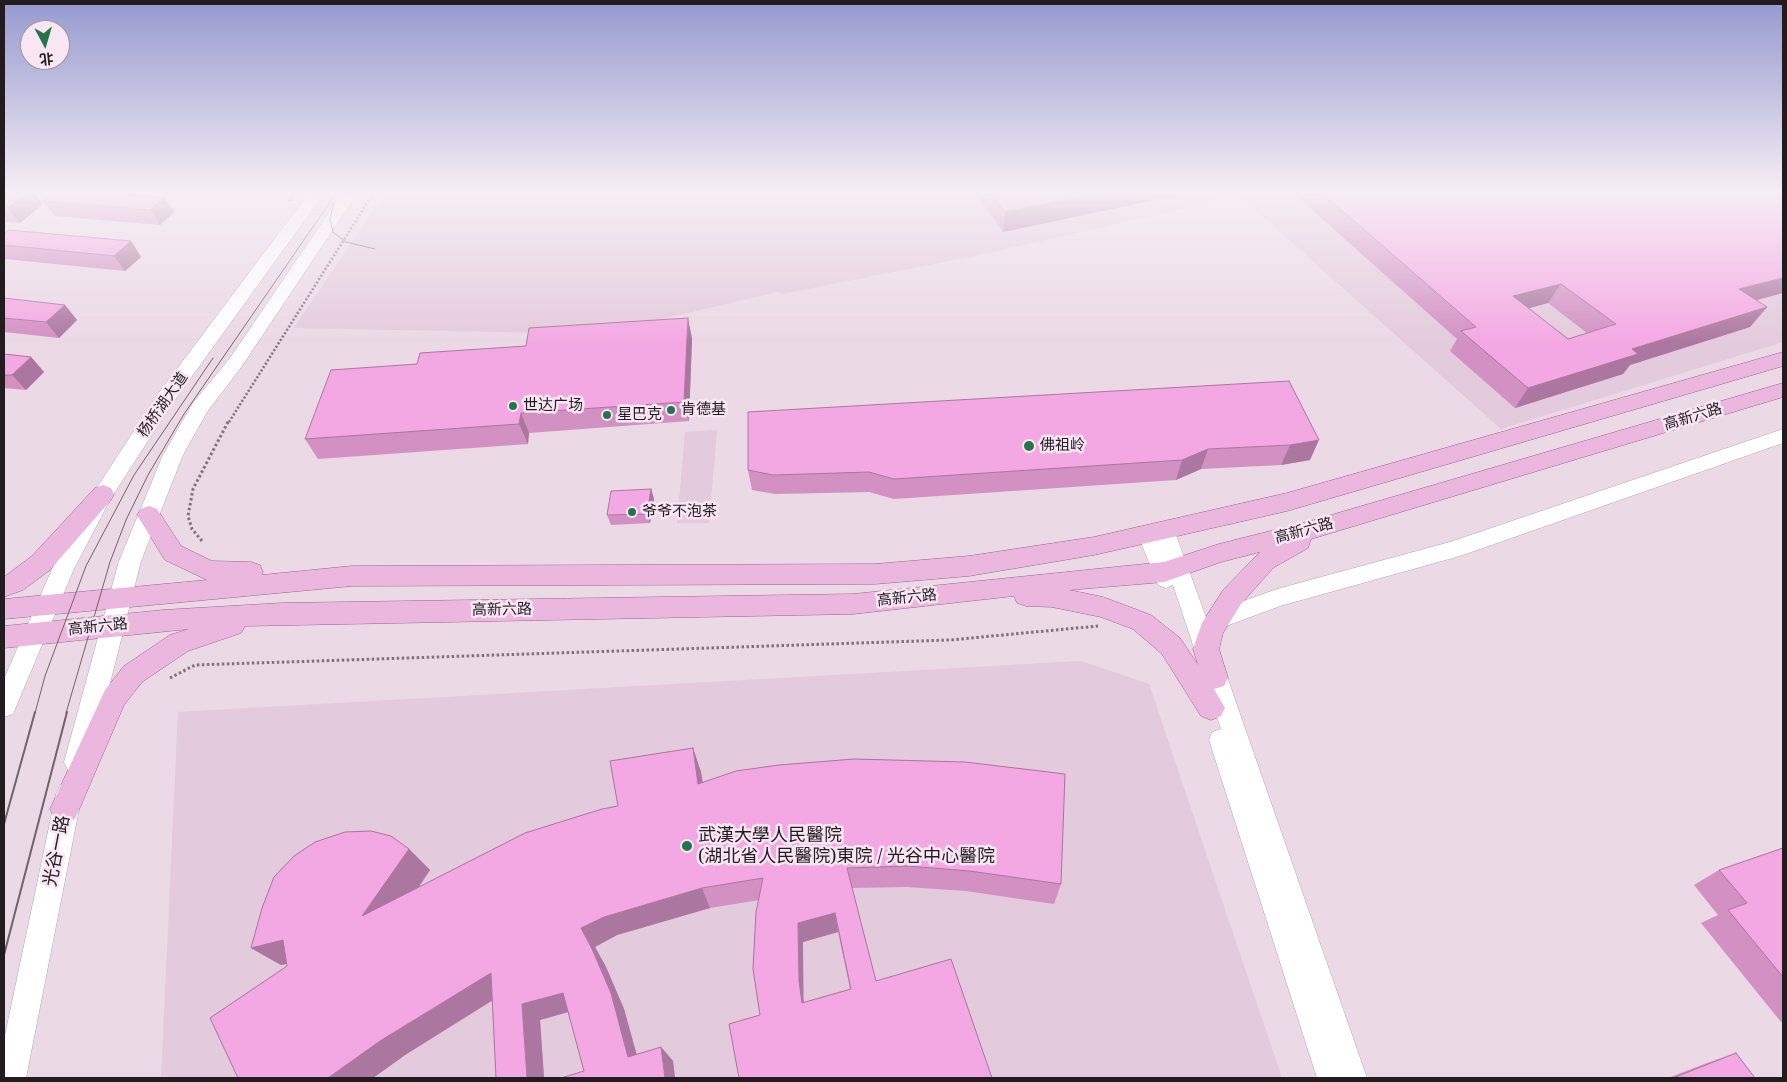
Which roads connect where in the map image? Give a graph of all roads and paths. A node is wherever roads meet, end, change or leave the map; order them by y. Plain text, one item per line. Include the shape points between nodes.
1 (280, 242) edge
2 (316, 242) edge
3 (342, 242) edge
4 (1783, 359) edge
5 (1783, 390) edge
6 (1783, 436) edge
7 (103, 494) junction
8 (149, 515) junction
9 (1334, 523) junction
10 (1157, 532) junction
11 (202, 541) dead end
12 (1170, 570) junction
13 (352, 576) junction
14 (4, 586) edge
15 (965, 592) junction
16 (121, 597) junction
17 (47, 604) junction
18 (4, 609) edge
19 (282, 613) junction
20 (1218, 620) junction
21 (113, 625) junction
22 (1104, 626) dead end
23 (35, 634) junction
24 (4, 636) edge
25 (170, 678) dead end
26 (1215, 678) junction
27 (4, 706) edge
28 (1211, 708) junction
29 (65, 809) junction
30 (11, 1078) edge
31 (1332, 1078) edge
32 (1352, 1078) edge

1 - 7 main road, 杨桥湖大道 via 166,399
2 - 8 main road via 200,408 173,455
3 - 11 path via 236,408 193,489 188,516 192,529
4 - 10 main road, 高新六路 via 1287,502
5 - 9 main road, 高新六路
6 - 20 main road via 1452,550 1278,598
7 - 14 main road via 41,563 14,583
7 - 17 main road, 杨桥湖大道
8 - 13 main road via 173,553 210,571
8 - 16 main road via 130,561
9 - 12 main road, 高新六路 via 1219,553
9 - 20 main road via 1264,561 1232,597
10 - 12 main road
10 - 13 main road, 高新六路 via 1094,546 969,566 875,574
12 - 15 main road, 高新六路
12 - 26 main road
12 - 28 main road
13 - 16 main road, 高新六路
15 - 19 main road, 高新六路 via 853,604
15 - 28 main road via 1052,598 1103,608 1142,622 1171,646
16 - 17 main road, 高新六路
16 - 21 main road
17 - 18 main road, 高新六路
17 - 23 main road, 杨桥湖大道
19 - 21 main road, 高新六路
19 - 29 main road via 179,643 133,674 114,698
20 - 26 main road via 1206,649
21 - 23 main road, 高新六路
21 - 29 main road, 光谷一路
22 - 25 path via 950,640 195,665
23 - 24 main road, 高新六路
23 - 27 main road
26 - 32 main road
28 - 31 main road
29 - 30 main road, 光谷一路

